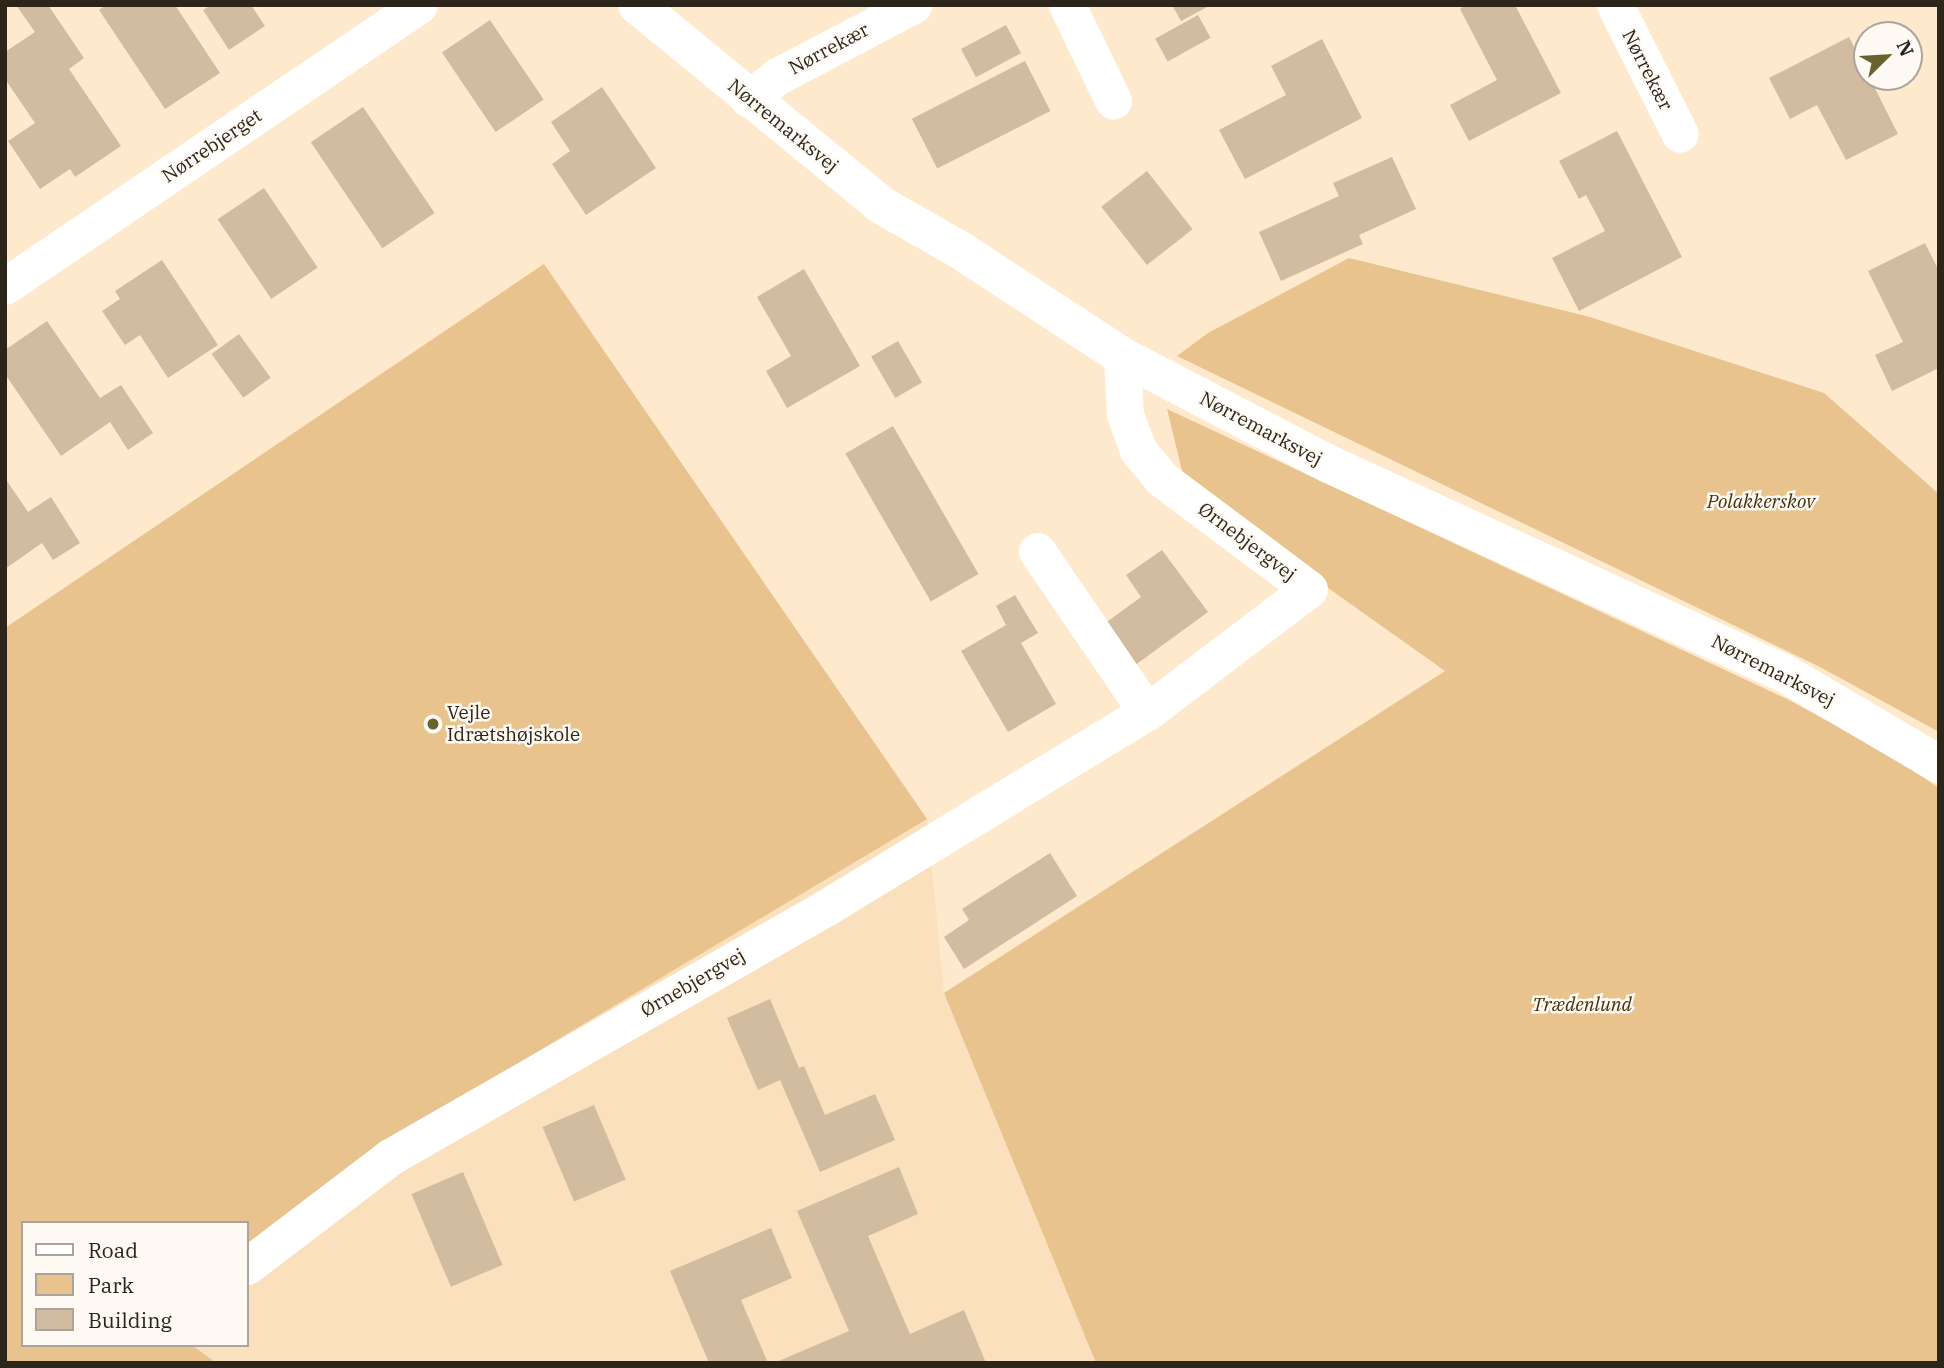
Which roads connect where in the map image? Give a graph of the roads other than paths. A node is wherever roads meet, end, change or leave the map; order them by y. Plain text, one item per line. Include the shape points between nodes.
1 (419, 5) edge
2 (637, 5) edge
3 (913, 5) edge
4 (1067, 5) edge
5 (1615, 5) edge
6 (749, 99) junction
7 (1113, 100) dead end
8 (1680, 134) dead end
9 (5, 286) edge
10 (1122, 356) junction
11 (1037, 551) dead end
12 (1147, 712) junction
13 (1939, 764) edge
14 (248, 1265) edge

1 - 9 street, Nørrebjerget
2 - 6 street, Nørremarksvej
3 - 6 street, Nørrekær via 776,78
4 - 7 street
5 - 8 street, Nørrekær
6 - 10 street, Nørremarksvej via 881,205 960,250
10 - 12 street, Ørnebjergvej via 1125,414 1138,450 1162,478 1309,589
10 - 13 street, Nørremarksvej via 1329,464 1782,673
11 - 12 street
12 - 14 street, Ørnebjergvej via 827,907 390,1157

